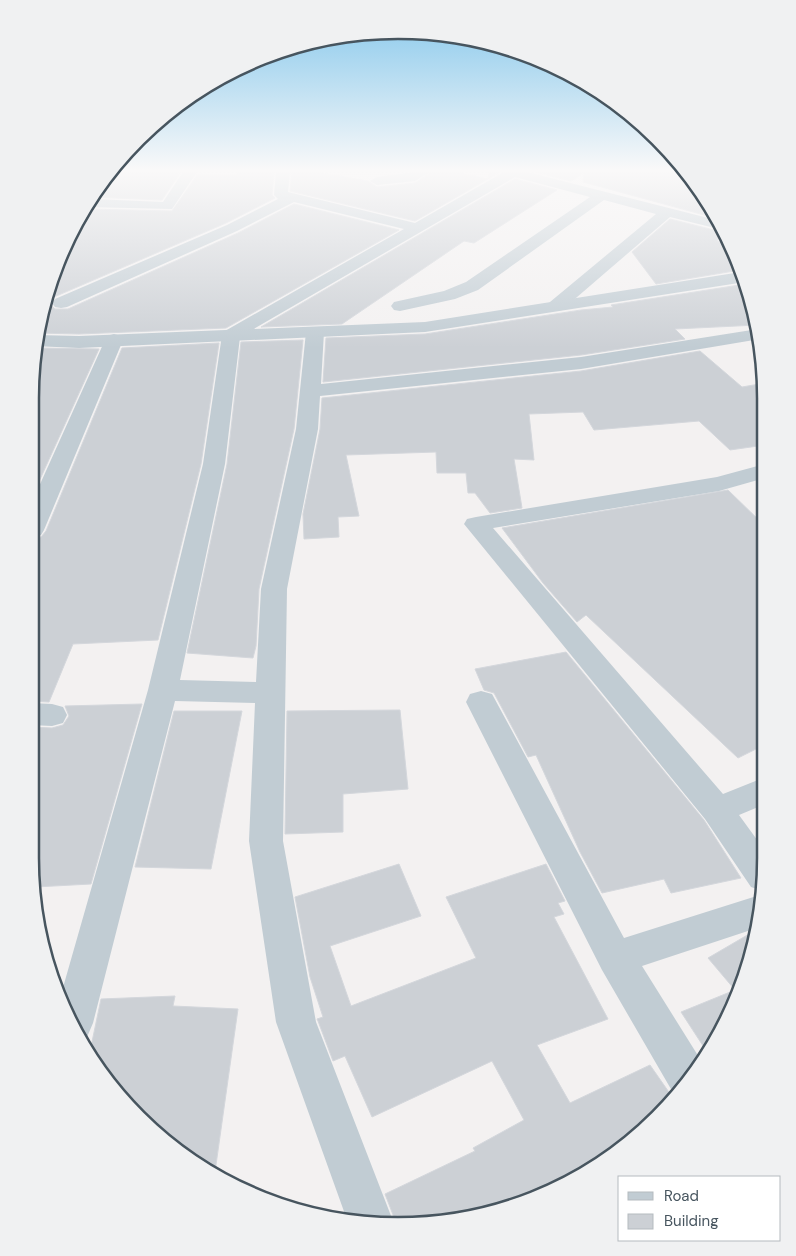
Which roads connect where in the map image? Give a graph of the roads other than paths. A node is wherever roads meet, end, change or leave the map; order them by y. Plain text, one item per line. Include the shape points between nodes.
1 (226, 231) edge
2 (413, 231) edge
3 (551, 231) edge
4 (645, 231) edge
5 (736, 278) edge
6 (54, 301) edge
7 (400, 306) dead end
8 (556, 306) junction
9 (315, 332) junction
10 (231, 335) junction
11 (751, 335) edge
12 (114, 340) junction
13 (44, 341) edge
14 (310, 391) junction
15 (757, 474) edge
16 (39, 514) edge
17 (163, 690) junction
18 (271, 693) junction
19 (481, 702) dead end
20 (757, 793) edge
21 (717, 810) junction
22 (757, 867) edge
23 (753, 913) edge
24 (615, 958) junction
25 (75, 1015) edge
26 (685, 1074) edge
27 (368, 1215) edge

1 - 6 street
2 - 10 street
3 - 7 street via 472,286
4 - 8 street
5 - 8 street
8 - 9 street via 425,327
9 - 10 street
9 - 14 street
10 - 12 street
10 - 17 street via 214,464
11 - 14 street via 581,363
12 - 13 street
12 - 16 street
14 - 18 street via 307,429 274,590
15 - 21 street via 719,484 476,524
17 - 18 street
17 - 25 street
18 - 27 street via 266,841 296,1022
19 - 24 street
20 - 21 street
21 - 22 street
23 - 24 street
24 - 26 street

